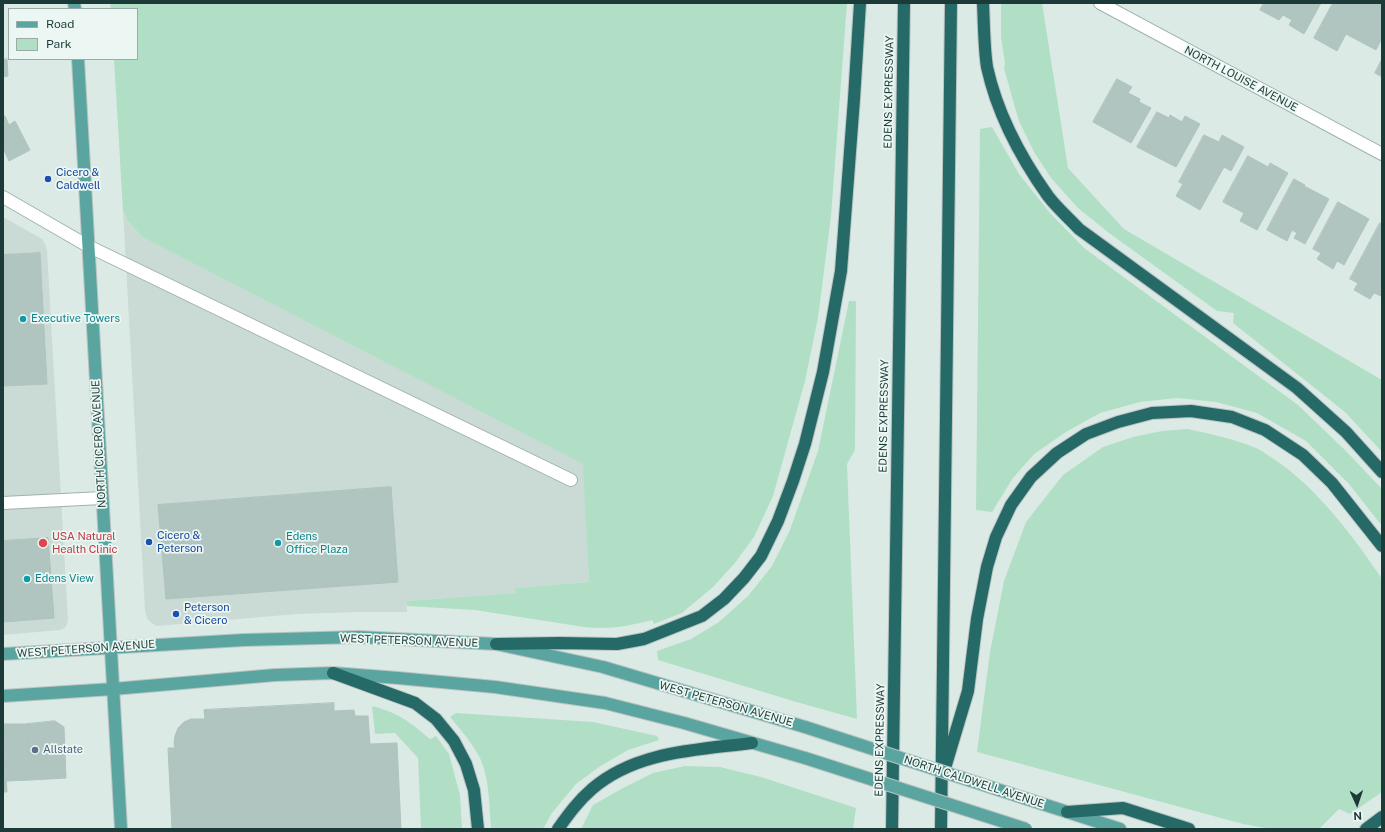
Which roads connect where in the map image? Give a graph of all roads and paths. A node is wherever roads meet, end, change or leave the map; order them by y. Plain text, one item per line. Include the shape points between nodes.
1 (860, 3) edge
2 (904, 3) edge
3 (951, 3) edge
4 (983, 3) edge
5 (1100, 3) edge
6 (78, 60) edge
7 (1382, 154) edge
8 (3, 197) edge
9 (88, 246) junction
10 (1382, 472) edge
11 (571, 480) dead end
12 (102, 498) junction
13 (3, 503) edge
14 (1382, 546) edge
15 (496, 644) junction
16 (110, 647) junction
17 (3, 654) edge
18 (333, 673) junction
19 (113, 689) junction
20 (3, 696) edge
21 (805, 727) joint
22 (752, 743) junction
23 (941, 783) junction
24 (1067, 812) junction
25 (1382, 817) edge
26 (121, 829) edge
27 (478, 829) edge
28 (558, 829) edge
29 (892, 829) edge
30 (941, 829) edge
31 (1026, 829) edge
32 (1120, 829) edge
33 (1189, 829) edge
34 (1366, 829) edge

1 - 15 highway via 841,270 823,372 793,481 761,556 724,599 702,616 644,639 617,644
2 - 29 highway, EDENS EXPRESSWAY
3 - 23 highway
4 - 10 highway via 987,66 997,101 1013,138 1049,197 1079,229 1297,388 1346,432
5 - 7 street, NORTH LOUISE AVENUE
6 - 9 main road, NORTH CICERO AVENUE
8 - 9 street
9 - 11 street
9 - 12 main road, NORTH CICERO AVENUE
12 - 13 street
12 - 16 main road, NORTH CICERO AVENUE
14 - 23 highway via 1332,483 1303,455 1265,430 1232,418 1191,411 1152,413 1086,434 1057,453 1031,477 1011,505 996,537 977,618 968,691
15 - 16 main road, WEST PETERSON AVENUE via 358,637
15 - 21 main road, WEST PETERSON AVENUE via 603,667
16 - 17 main road, WEST PETERSON AVENUE
16 - 19 main road, NORTH CICERO AVENUE
18 - 19 main road via 276,675
18 - 22 main road via 495,687 605,702
18 - 27 highway via 414,703 436,720 454,741 466,764 474,790
19 - 20 main road
19 - 26 main road, NORTH CICERO AVENUE
21 - 24 main road, NORTH CALDWELL AVENUE, bridge
22 - 28 highway via 668,754 628,767 592,789 570,811
22 - 31 main road, bridge
23 - 30 highway
24 - 32 main road, NORTH CALDWELL AVENUE
24 - 33 highway via 1123,808
25 - 34 highway

